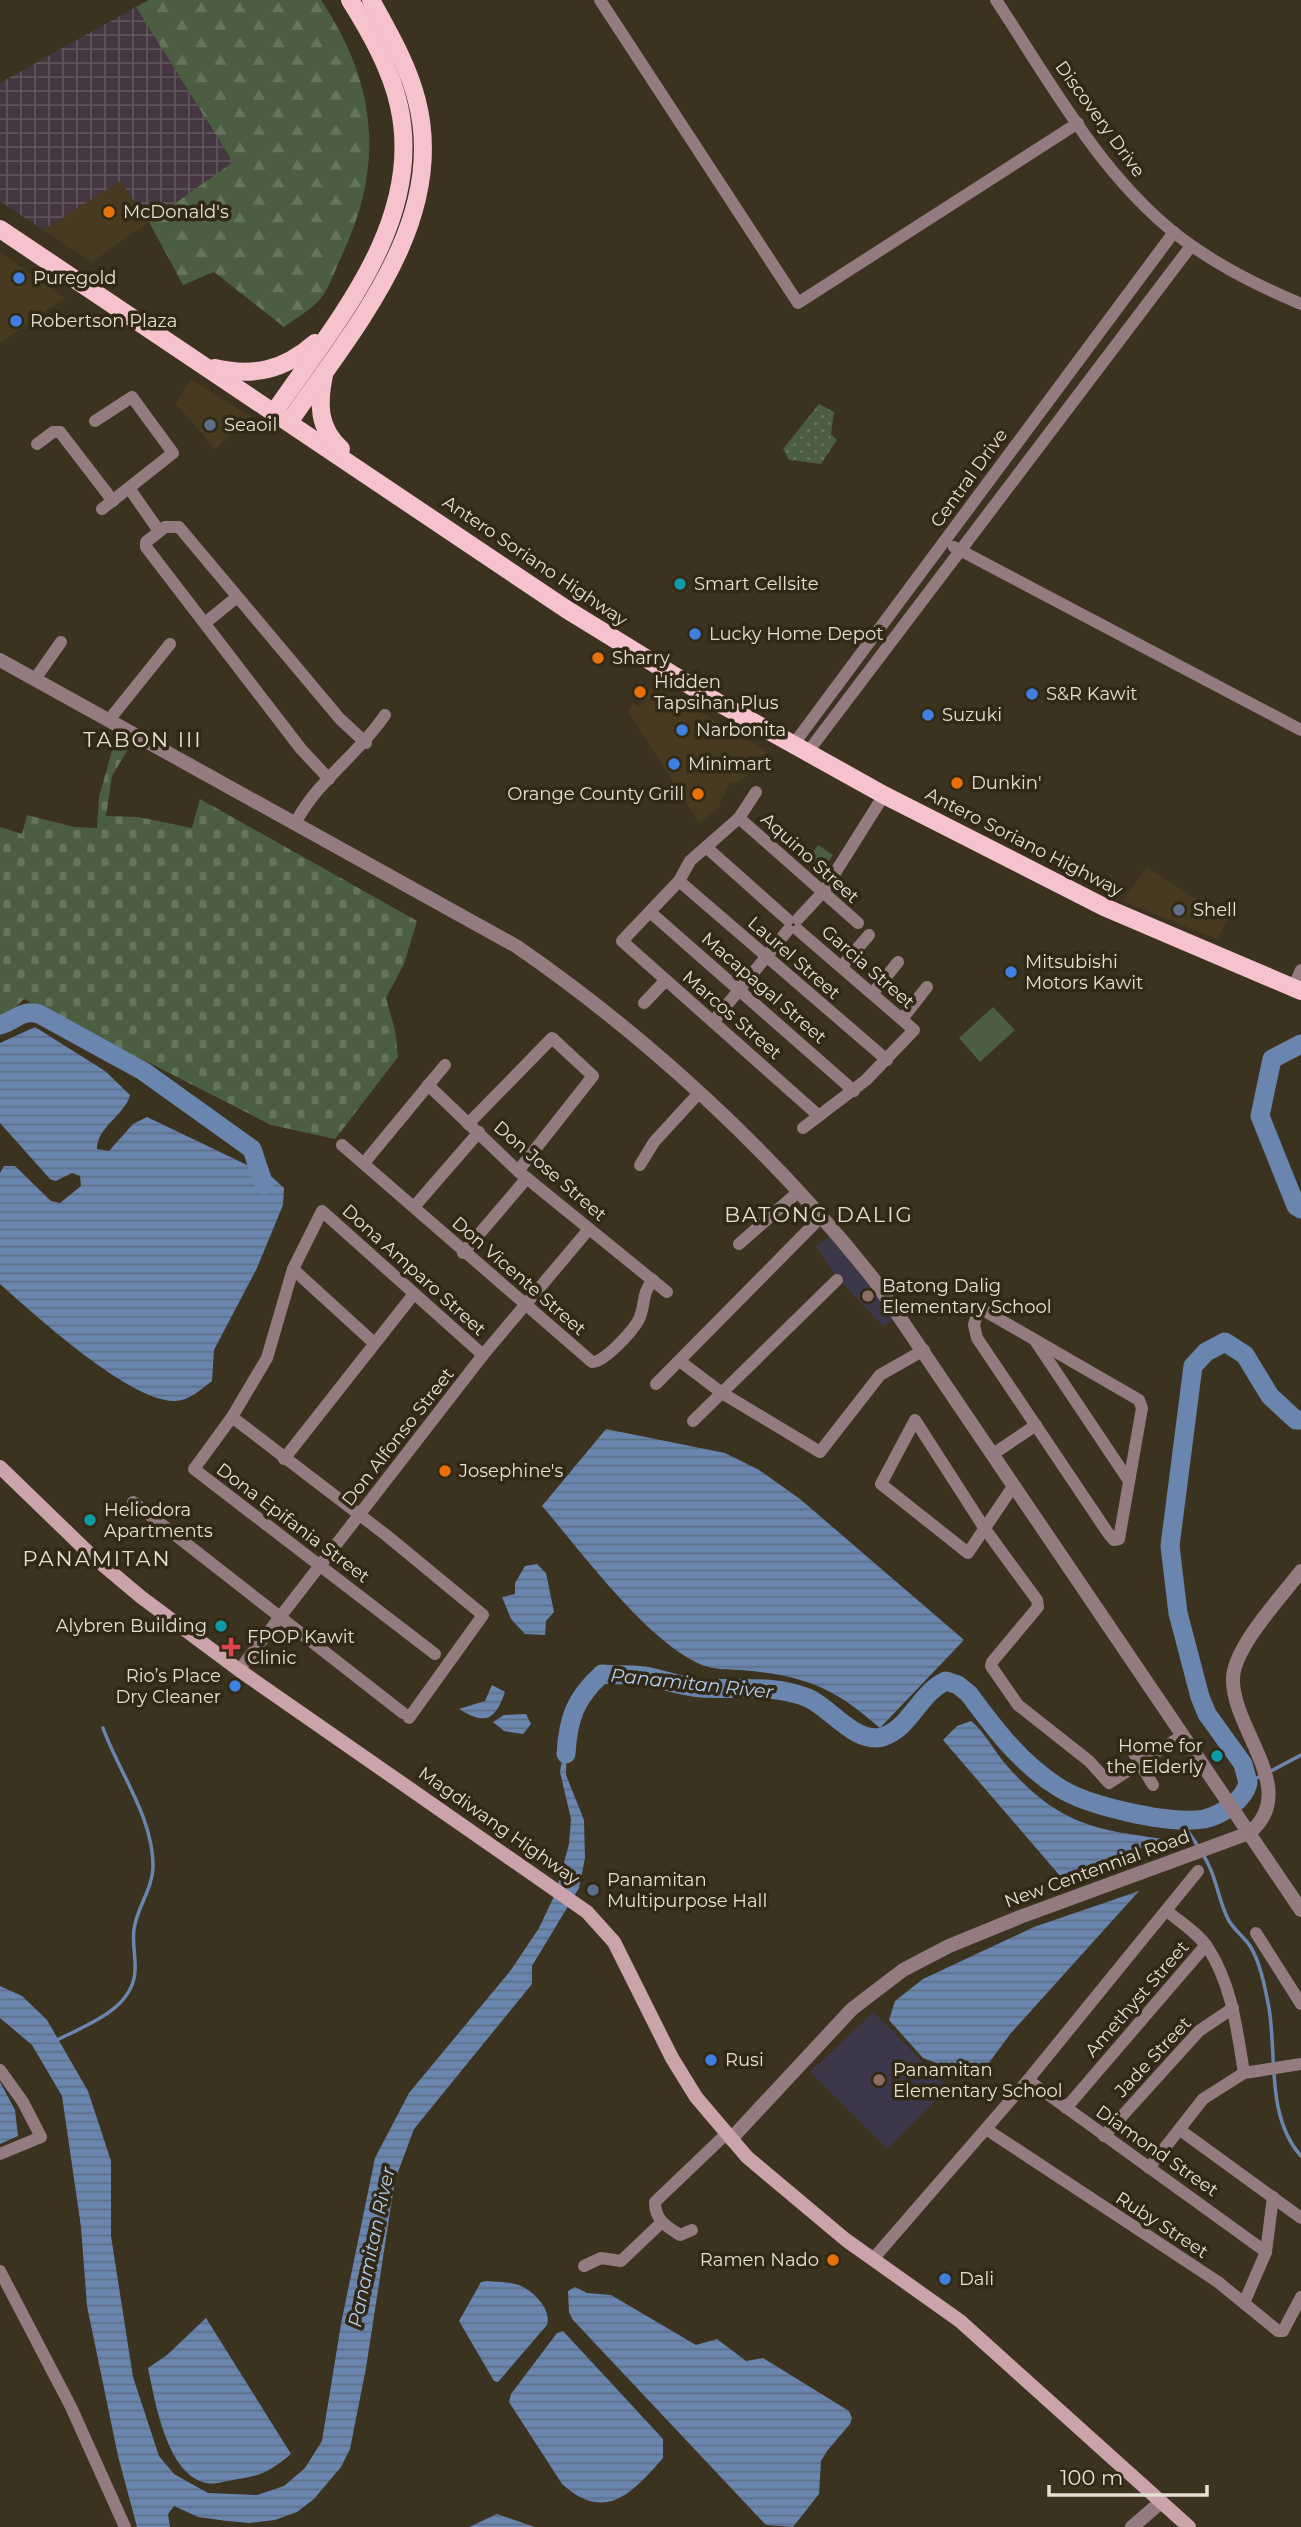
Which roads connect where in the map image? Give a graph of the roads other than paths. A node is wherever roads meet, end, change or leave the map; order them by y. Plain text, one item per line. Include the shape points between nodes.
1 (350, 0) edge
2 (371, 0) edge
3 (383, 0) edge
4 (600, 0) edge
5 (996, 0) edge
6 (391, 36) junction
7 (1077, 123) junction
8 (0, 229) edge
9 (1174, 232) junction
10 (1191, 246) junction
11 (1301, 304) edge
12 (328, 332) junction
13 (207, 366) junction
14 (326, 369) junction
15 (275, 411) junction
16 (95, 421) dead end
17 (290, 422) junction
18 (37, 444) dead end
19 (366, 473) junction
20 (129, 488) junction
21 (159, 531) junction
22 (944, 542) junction
23 (960, 551) junction
24 (237, 597) junction
25 (205, 623) junction
26 (61, 642) dead end
27 (170, 644) dead end
28 (0, 660) edge
29 (35, 679) junction
30 (385, 715) dead end
31 (109, 720) junction
32 (1301, 730) edge
33 (366, 743) junction
34 (800, 749) junction
35 (329, 779) junction
36 (756, 792) dead end
37 (884, 794) junction
38 (739, 818) junction
39 (296, 822) junction
40 (706, 847) junction
41 (679, 881) junction
42 (823, 892) junction
43 (650, 912) junction
44 (858, 923) dead end
45 (793, 925) junction
46 (869, 935) dead end
47 (766, 957) junction
48 (898, 962) dead end
49 (842, 966) junction
50 (1301, 970) edge
51 (666, 980) junction
52 (927, 987) dead end
53 (740, 990) junction
54 (1297, 990) edge
55 (873, 993) junction
56 (645, 1003) dead end
57 (902, 1019) junction
58 (713, 1022) junction
59 (887, 1060) junction
60 (445, 1065) dead end
61 (428, 1085) junction
62 (854, 1091) junction
63 (699, 1093) junction
64 (819, 1116) junction
65 (468, 1124) junction
66 (803, 1128) dead end
67 (479, 1132) junction
68 (342, 1146) dead end
69 (364, 1163) junction
70 (640, 1165) dead end
71 (523, 1175) junction
72 (798, 1192) junction
73 (414, 1207) junction
74 (322, 1211) joint
75 (822, 1216) junction
76 (589, 1229) junction
77 (739, 1244) dead end
78 (463, 1253) junction
79 (293, 1269) junction
80 (653, 1280) junction
81 (837, 1280) dead end
82 (667, 1292) dead end
83 (413, 1295) junction
84 (526, 1306) junction
85 (1034, 1340) junction
86 (374, 1343) junction
87 (924, 1350) junction
88 (483, 1356) junction
89 (681, 1362) junction
90 (656, 1384) dead end
91 (722, 1394) junction
92 (232, 1417) junction
93 (693, 1420) dead end
94 (1036, 1425) junction
95 (993, 1454) junction
96 (284, 1460) junction
97 (0, 1467) edge
98 (1129, 1481) junction
99 (1014, 1485) junction
100 (133, 1502) dead end
101 (360, 1516) junction
102 (985, 1529) junction
103 (322, 1567) junction
104 (1301, 1571) edge
105 (282, 1616) junction
106 (435, 1654) dead end
107 (239, 1670) junction
108 (1183, 1735) junction
109 (1129, 1745) dead end
110 (1140, 1763) junction
111 (1153, 1784) dead end
112 (1249, 1833) junction
113 (1198, 1871) dead end
114 (1301, 1910) edge
115 (1167, 1911) junction
116 (1256, 1933) dead end
117 (1206, 1945) junction
118 (1301, 2004) edge
119 (1233, 2008) junction
120 (1296, 2065) edge
121 (0, 2070) edge
122 (1248, 2072) junction
123 (1028, 2080) junction
124 (1066, 2108) junction
125 (986, 2129) junction
126 (1180, 2130) junction
127 (728, 2136) junction
128 (1104, 2136) junction
129 (0, 2154) edge
130 (1149, 2168) junction
131 (1273, 2197) junction
132 (1301, 2218) edge
133 (661, 2223) junction
134 (692, 2230) dead end
135 (1266, 2252) junction
136 (873, 2259) junction
137 (584, 2266) dead end
138 (0, 2271) edge
139 (1301, 2297) edge
140 (1244, 2303) junction
141 (1161, 2502) junction
142 (125, 2527) edge
143 (1132, 2527) edge
144 (1189, 2527) edge

1 - 12 main road via 394,89 402,128 402,167 388,229
2 - 6 main road
3 - 6 main road
4 - 7 street via 798,303
5 - 7 street, Discovery Drive
6 - 14 main road via 418,104 421,148 413,216 396,259
7 - 9 street, Discovery Drive via 1123,183
8 - 13 main road, Antero Soriano Highway
9 - 10 street, Discovery Drive
9 - 22 street, Central Drive
10 - 11 street, Discovery Drive via 1251,282
10 - 23 street, Central Drive
12 - 13 main road via 293,360 265,371 241,373
12 - 15 main road
13 - 15 main road, Antero Soriano Highway
14 - 17 main road
14 - 19 main road via 320,394 322,420 333,442
15 - 17 main road, Antero Soriano Highway
16 - 20 street via 131,396 173,452
17 - 19 main road, Antero Soriano Highway
18 - 20 street via 60,432 108,505
19 - 34 main road, Antero Soriano Highway via 566,609
20 - 21 street
21 - 24 street via 179,527
21 - 25 street via 146,547
22 - 23 street
22 - 34 street, Central Drive
23 - 32 street
23 - 34 street, Central Drive
24 - 25 street
24 - 33 street via 340,719
25 - 35 street
26 - 29 street
27 - 31 street
28 - 29 street
29 - 31 street
30 - 33 street
31 - 39 street
33 - 35 street
34 - 37 main road, Antero Soriano Highway
35 - 39 street via 311,796
36 - 38 street
37 - 42 street
37 - 54 main road, Antero Soriano Highway via 1154,931
38 - 40 street
38 - 42 street, Aquino Street
39 - 63 street via 516,946 566,980
40 - 41 street via 690,861
40 - 45 street, Garcia Street
41 - 43 street
41 - 47 street, Laurel Street
42 - 44 street, Aquino Street
42 - 45 street
43 - 51 street, Marcos Street via 622,941
43 - 53 street, Macapagal Street
45 - 47 street
45 - 49 street, Garcia Street
46 - 49 street
47 - 53 street
47 - 59 street, Laurel Street
48 - 55 street
49 - 55 street, Garcia Street
50 - 54 street
51 - 56 street
51 - 58 street, Marcos Street
52 - 57 street
53 - 58 street
53 - 62 street, Macapagal Street
55 - 57 street, Garcia Street
57 - 59 street, Garcia Street via 914,1030
58 - 64 street, Marcos Street
59 - 62 street
60 - 61 street
61 - 65 street, Don Jose Street
61 - 69 street
62 - 64 street
63 - 70 street via 654,1142
63 - 72 street
64 - 66 street
65 - 67 street, Don Jose Street
65 - 71 street via 552,1038 593,1076
67 - 71 street, Don Jose Street
67 - 73 street
68 - 69 street, Don Vicente Street
69 - 73 street, Don Vicente Street
71 - 76 street, Don Jose Street
71 - 78 street
72 - 75 street
72 - 77 street
73 - 78 street, Don Vicente Street
74 - 79 street, Dona Epifania Street
74 - 83 street, Dona Amparo Street
75 - 87 street
75 - 89 street
76 - 80 street, Don Jose Street
76 - 84 street, Don Alfonso Street
78 - 84 street, Don Vicente Street
79 - 86 street
79 - 92 street, Dona Epifania Street via 267,1358
80 - 82 street, Don Jose Street
80 - 84 street, Don Vicente Street via 643,1292 639,1319 598,1362 592,1362
81 - 91 street
83 - 86 street
83 - 88 street, Dona Amparo Street
84 - 88 street, Don Alfonso Street
85 - 94 street via 985,1311 978,1314 974,1325 977,1338
85 - 98 street
85 - 98 street via 1139,1400 1142,1408
86 - 96 street
87 - 91 street via 880,1375 820,1452
87 - 95 street
88 - 101 street, Don Alfonso Street
89 - 90 street
89 - 91 street
91 - 93 street
92 - 96 street
92 - 103 street, Dona Epifania Street via 194,1469
94 - 95 street
94 - 98 street via 1114,1540 1121,1534
95 - 99 street
96 - 101 street
97 - 107 main road, Magdiwang Highway via 131,1588
99 - 102 street
99 - 108 street
100 - 105 street
101 - 103 street, Don Alfonso Street
101 - 105 street via 483,1615 406,1715
102 - 102 street via 915,1420 912,1421 881,1484 968,1553
102 - 110 street via 1038,1607 991,1667 1018,1705 1109,1783
103 - 105 street, Don Alfonso Street
103 - 106 street, Dona Epifania Street
104 - 112 street, New Centennial Road via 1234,1667 1239,1706 1273,1770 1275,1804
105 - 107 street, Don Alfonso Street
107 - 127 main road, Magdiwang Highway via 575,1903 611,1936 673,2058 696,2097
108 - 110 street
108 - 112 street
109 - 110 street
110 - 111 street
112 - 114 street
112 - 127 street, New Centennial Road via 977,1934 890,1979 845,2016
113 - 115 street
115 - 117 street
115 - 123 street
116 - 118 street
117 - 119 street
117 - 124 street, Amethyst Street
119 - 122 street
119 - 128 street, Jade Street via 1199,2031
120 - 122 street
121 - 129 street via 41,2137
122 - 126 street via 1203,2099
123 - 124 street, Diamond Street
123 - 125 street
124 - 128 street, Diamond Street
125 - 136 street
125 - 140 street, Ruby Street
126 - 130 street
126 - 131 street
127 - 133 street via 655,2202
127 - 136 main road, Magdiwang Highway via 786,2193
128 - 130 street, Diamond Street
130 - 135 street, Diamond Street
131 - 132 street
131 - 135 street
133 - 134 street via 680,2235
133 - 137 street via 621,2261 601,2258
135 - 140 street
136 - 141 main road, Magdiwang Highway via 960,2321
138 - 142 street via 71,2407
139 - 140 street, Ruby Street via 1280,2332
141 - 143 street
141 - 144 main road, Magdiwang Highway

